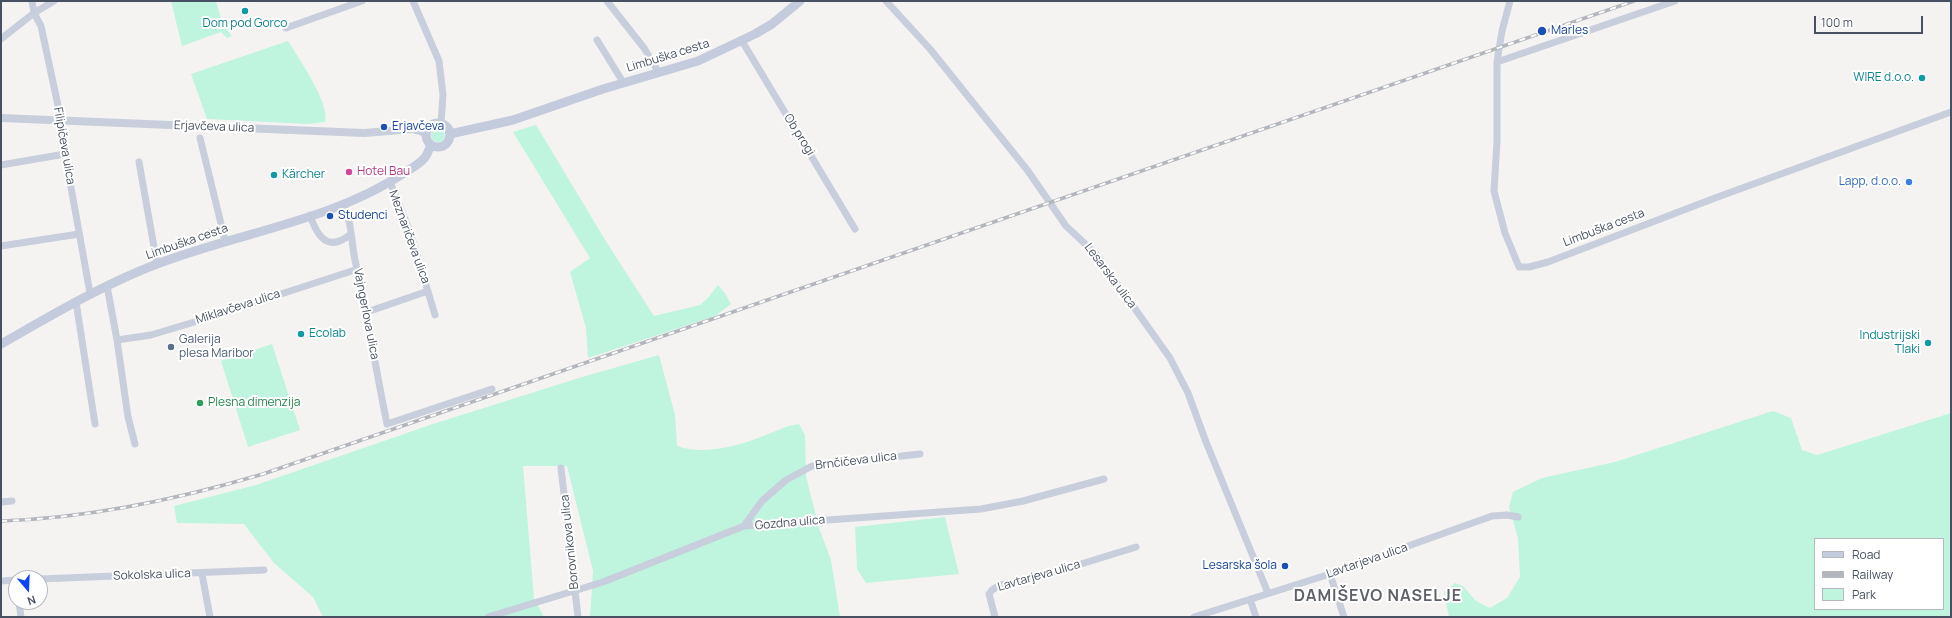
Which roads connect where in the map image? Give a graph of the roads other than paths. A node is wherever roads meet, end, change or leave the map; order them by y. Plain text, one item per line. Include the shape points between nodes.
1 (32, 1) edge
2 (54, 1) edge
3 (362, 1) edge
4 (413, 1) edge
5 (606, 1) edge
6 (800, 1) edge
7 (886, 1) edge
8 (1510, 1) edge
9 (1675, 1) edge
10 (34, 13) junction
11 (286, 28) dead end
12 (1, 39) edge
13 (597, 40) dead end
14 (742, 42) junction
15 (1497, 62) junction
16 (659, 73) junction
17 (623, 82) junction
18 (1951, 112) edge
19 (1, 118) edge
20 (60, 120) junction
21 (441, 123) junction
22 (426, 133) junction
23 (450, 134) junction
24 (200, 138) dead end
25 (431, 145) junction
26 (65, 154) junction
27 (139, 162) dead end
28 (1, 165) edge
29 (390, 182) junction
30 (343, 204) junction
31 (310, 215) junction
32 (855, 229) dead end
33 (79, 234) junction
34 (351, 234) junction
35 (225, 240) junction
36 (1, 246) edge
37 (157, 264) junction
38 (358, 269) junction
39 (107, 286) junction
40 (428, 291) junction
41 (90, 293) junction
42 (76, 302) junction
43 (367, 312) junction
44 (435, 315) dead end
45 (117, 340) junction
46 (1, 344) edge
47 (492, 389) dead end
48 (95, 424) dead end
49 (135, 444) dead end
50 (920, 454) dead end
51 (561, 468) dead end
52 (1104, 479) dead end
53 (12, 501) dead end
54 (1, 502) edge
55 (1518, 517) dead end
56 (744, 526) junction
57 (1136, 547) dead end
58 (264, 570) dead end
59 (202, 574) junction
60 (1330, 574) junction
61 (48, 579) edge
62 (576, 591) junction
63 (1268, 593) junction
64 (1250, 599) junction
65 (210, 617) edge
66 (488, 617) edge
67 (578, 617) edge
68 (994, 617) edge
69 (1194, 617) edge
70 (1256, 617) edge
71 (1344, 617) edge

1 - 10 street, Filipičeva ulica
2 - 10 street
3 - 11 street
4 - 21 street via 439,61 443,94
5 - 16 street via 644,48
6 - 14 main road, Limbuška cesta via 772,24
7 - 63 street, Lesarska ulica via 940,61 1028,171 1066,226 1096,254 1170,358 1188,393
8 - 15 street, Limbuška cesta
9 - 15 street
10 - 12 street
10 - 20 street, Filipičeva ulica via 40,26
13 - 17 street, Limbuška cesta
14 - 16 main road, Limbuška cesta via 698,61
14 - 32 street, Ob progi
15 - 18 street, Limbuška cesta via 1494,191 1505,233 1519,267 1548,262 1714,198
16 - 17 main road, Limbuška cesta
17 - 23 main road, Limbuška cesta via 526,116
19 - 20 street, Erjavčeva ulica
20 - 22 street, Erjavčeva ulica via 364,133 414,129
20 - 26 street, Filipičeva ulica
21 - 22 main road via 432,125
21 - 23 main road
22 - 25 main road
23 - 25 main road via 446,145 438,148
24 - 35 street
25 - 29 main road, Limbuška cesta via 426,156 418,164
26 - 28 street
26 - 33 street, Filipičeva ulica
27 - 37 street
29 - 30 main road, Limbuška cesta
29 - 40 street, Meznaričeva ulica via 410,232
30 - 31 main road, Limbuška cesta
30 - 34 street, Vajngerlova ulica via 351,223
31 - 34 street via 322,239 329,243 342,241
31 - 35 main road, Limbuška cesta
33 - 36 street
33 - 41 street, Filipičeva ulica
34 - 38 street, Vajngerlova ulica
35 - 37 main road, Limbuška cesta
37 - 39 main road, Limbuška cesta
38 - 43 street, Vajngerlova ulica
38 - 45 street, Miklavčeva ulica via 188,324
39 - 41 main road, Limbuška cesta
39 - 45 street
40 - 43 street, Meznaričeva ulica
40 - 44 street, Meznaričeva ulica
41 - 42 main road, Limbuška cesta
42 - 46 main road, Limbuška cesta
42 - 48 street
43 - 47 street, Vajngerlova ulica via 387,424
45 - 49 street via 128,417
50 - 56 street, Brnčičeva ulica via 812,466 786,480 762,501
51 - 62 street, Borovnikova ulica
52 - 56 street, Gozdna ulica via 1023,501 981,509
53 - 54 street
55 - 60 street, Lavtarjeva ulica via 1492,516
56 - 62 street, Gozdna ulica
57 - 68 street, Lavtarjeva ulica via 1039,577 1000,585 989,594
58 - 59 street, Sokolska ulica
59 - 61 street, Sokolska ulica
59 - 65 street
60 - 63 street, Lavtarjeva ulica
60 - 71 street
62 - 66 street, Gozdna ulica
62 - 67 street, Borovnikova ulica
63 - 64 street, Lavtarjeva ulica
64 - 69 street, Lavtarjeva ulica
64 - 70 street

